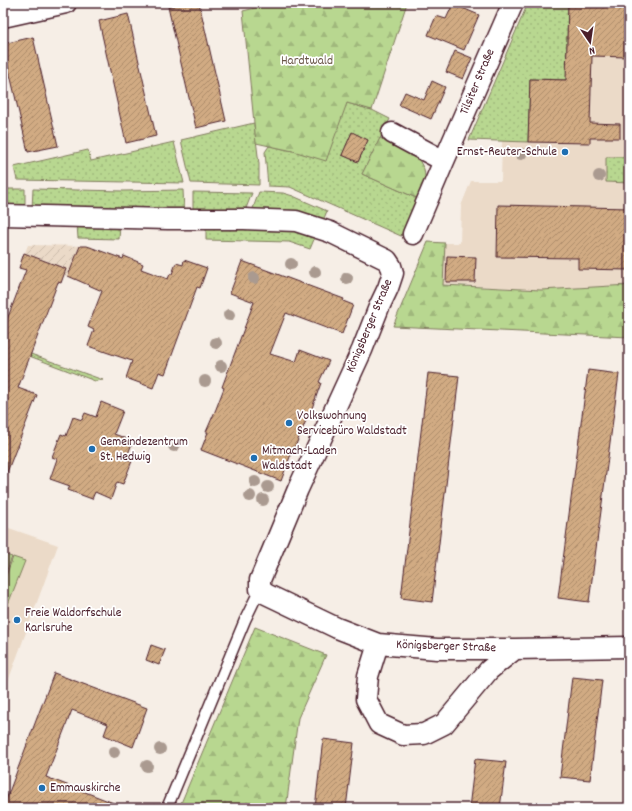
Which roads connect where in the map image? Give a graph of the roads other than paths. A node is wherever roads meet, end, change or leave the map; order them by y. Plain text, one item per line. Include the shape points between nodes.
1 (66, 3) edge
2 (513, 3) edge
3 (3, 18) edge
4 (392, 133) dead end
5 (444, 161) junction
6 (3, 216) edge
7 (414, 234) dead end
8 (260, 589) junction
9 (378, 644) junction
10 (629, 647) edge
11 (515, 649) junction
12 (166, 808) edge

1 - 3 street
2 - 5 street, Tilsiter Straße
4 - 5 street
5 - 7 street, Tilsiter Straße
6 - 8 street, Königsberger Straße via 296,221 330,232 387,260 392,273 388,288 298,489 260,580
8 - 9 street, Königsberger Straße via 337,628
8 - 12 lane
9 - 11 street, Königsberger Straße via 437,649
9 - 11 street, Königsberger Straße via 368,676 366,699 379,724 403,735 424,734 444,724 489,670
10 - 11 street, Königsberger Straße

